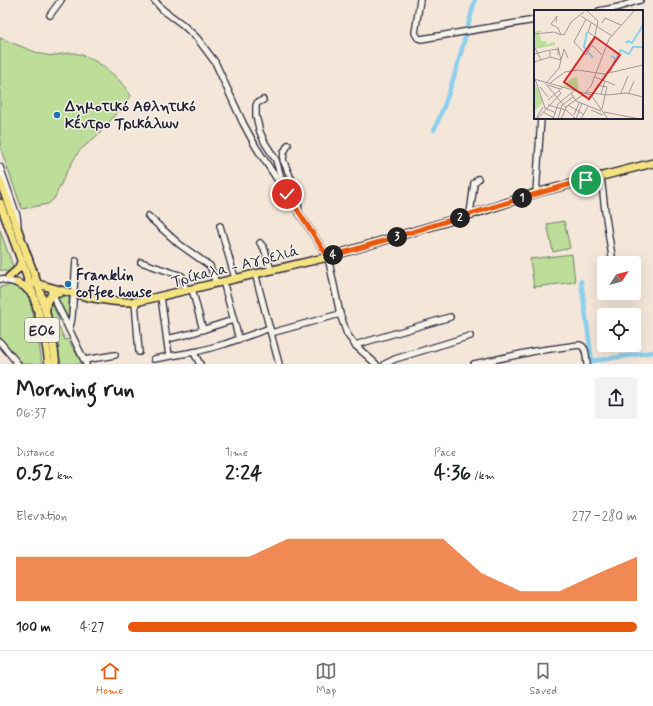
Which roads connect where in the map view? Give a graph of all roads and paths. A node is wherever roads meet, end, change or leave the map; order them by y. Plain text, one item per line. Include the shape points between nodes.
1 (61, 0) edge
2 (154, 0) edge
3 (420, 0) edge
4 (640, 0) edge
5 (604, 10) edge
6 (50, 15) dead end
7 (534, 20) edge
8 (263, 100) dead end
9 (541, 119) edge
10 (288, 145) dead end
11 (653, 163) edge
12 (0, 167) edge
13 (602, 176) junction
14 (478, 179) dead end
15 (0, 181) edge
16 (536, 193) junction
17 (287, 194) junction
18 (0, 203) edge
19 (299, 213) junction
20 (470, 214) junction
21 (148, 216) dead end
22 (220, 226) dead end
23 (18, 229) junction
24 (260, 243) dead end
25 (612, 256) edge
26 (328, 257) junction
27 (22, 260) junction
28 (76, 261) dead end
29 (141, 262) dead end
30 (270, 270) junction
31 (255, 273) junction
32 (0, 275) edge
33 (9, 277) junction
34 (235, 278) junction
35 (0, 279) edge
36 (220, 282) junction
37 (16, 283) junction
38 (34, 285) junction
39 (189, 290) junction
40 (54, 293) junction
41 (74, 294) junction
42 (33, 296) junction
43 (161, 297) junction
44 (135, 302) junction
45 (46, 313) junction
46 (340, 314) junction
47 (450, 317) dead end
48 (233, 320) junction
49 (69, 329) junction
50 (203, 330) junction
51 (270, 331) junction
52 (470, 336) dead end
53 (167, 339) junction
54 (239, 339) junction
55 (0, 342) edge
56 (355, 345) junction
57 (139, 352) dead end
58 (194, 353) junction
59 (115, 355) dead end
60 (169, 356) junction
61 (154, 359) dead end
62 (85, 362) edge
63 (18, 364) edge
64 (49, 364) edge
65 (56, 364) edge
66 (200, 364) edge
67 (279, 364) edge
68 (376, 364) edge
69 (385, 364) edge
70 (474, 364) edge
71 (587, 364) edge

1 - 6 street
2 - 17 street via 197,38 212,56 252,139
3 - 7 street via 415,33 421,39
4 - 5 street
8 - 17 street via 256,106 258,128 276,160
9 - 16 street
10 - 19 street via 283,160 297,192
11 - 13 main road, Τρίκαλα - Αγρελιά
12 - 23 street via 17,216
13 - 16 main road, Τρίκαλα - Αγρελιά
13 - 25 street
14 - 20 street via 474,183
15 - 23 main road, ΕΟ6
16 - 20 main road, Τρίκαλα - Αγρελιά
17 - 19 street
18 - 27 main road, ΕΟ6
19 - 26 street
20 - 26 main road, Τρίκαλα - Αγρελιά
21 - 36 street via 179,244 210,266
22 - 34 street
23 - 38 main road, ΕΟ6
24 - 30 street via 264,248
26 - 30 main road, Τρίκαλα - Αγρελιά
26 - 46 street
27 - 33 main road via 18,269
27 - 38 main road, ΕΟ6
28 - 41 street
29 - 39 street via 182,276
30 - 31 main road, Τρίκαλα - Αγρελιά
31 - 34 main road, Τρίκαλα - Αγρελιά
31 - 51 street
32 - 33 street
33 - 38 street
34 - 36 main road, Τρίκαλα - Αγρελιά
35 - 37 street
36 - 39 main road, Τρίκαλα - Αγρελιά
36 - 48 street
37 - 38 street
37 - 42 main road via 28,289
38 - 40 main road, Τρίκαλα - Αγρελιά
38 - 41 main road, Τρίκαλα - Αγρελιά
38 - 42 main road, ΕΟ6
38 - 45 main road, ΕΟ6
39 - 43 main road, Τρίκαλα - Αγρελιά
39 - 50 street
40 - 41 main road, Τρίκαλα - Αγρελιά
40 - 45 main road via 47,302
40 - 49 street
41 - 44 main road, Τρίκαλα - Αγρελιά via 115,302
41 - 49 street
42 - 64 main road, ΕΟ6
43 - 44 main road, Τρίκαλα - Αγρελιά
43 - 53 street
44 - 57 street
45 - 65 main road, ΕΟ6
46 - 51 street
46 - 56 street via 347,334
47 - 56 street
48 - 50 street
48 - 54 street
49 - 62 street
50 - 53 street
51 - 54 street
51 - 67 street
52 - 69 street
53 - 60 street
54 - 58 street
55 - 63 street
56 - 68 street
58 - 60 street
58 - 66 street
59 - 62 street
60 - 61 street
70 - 71 street via 535,351 582,345

